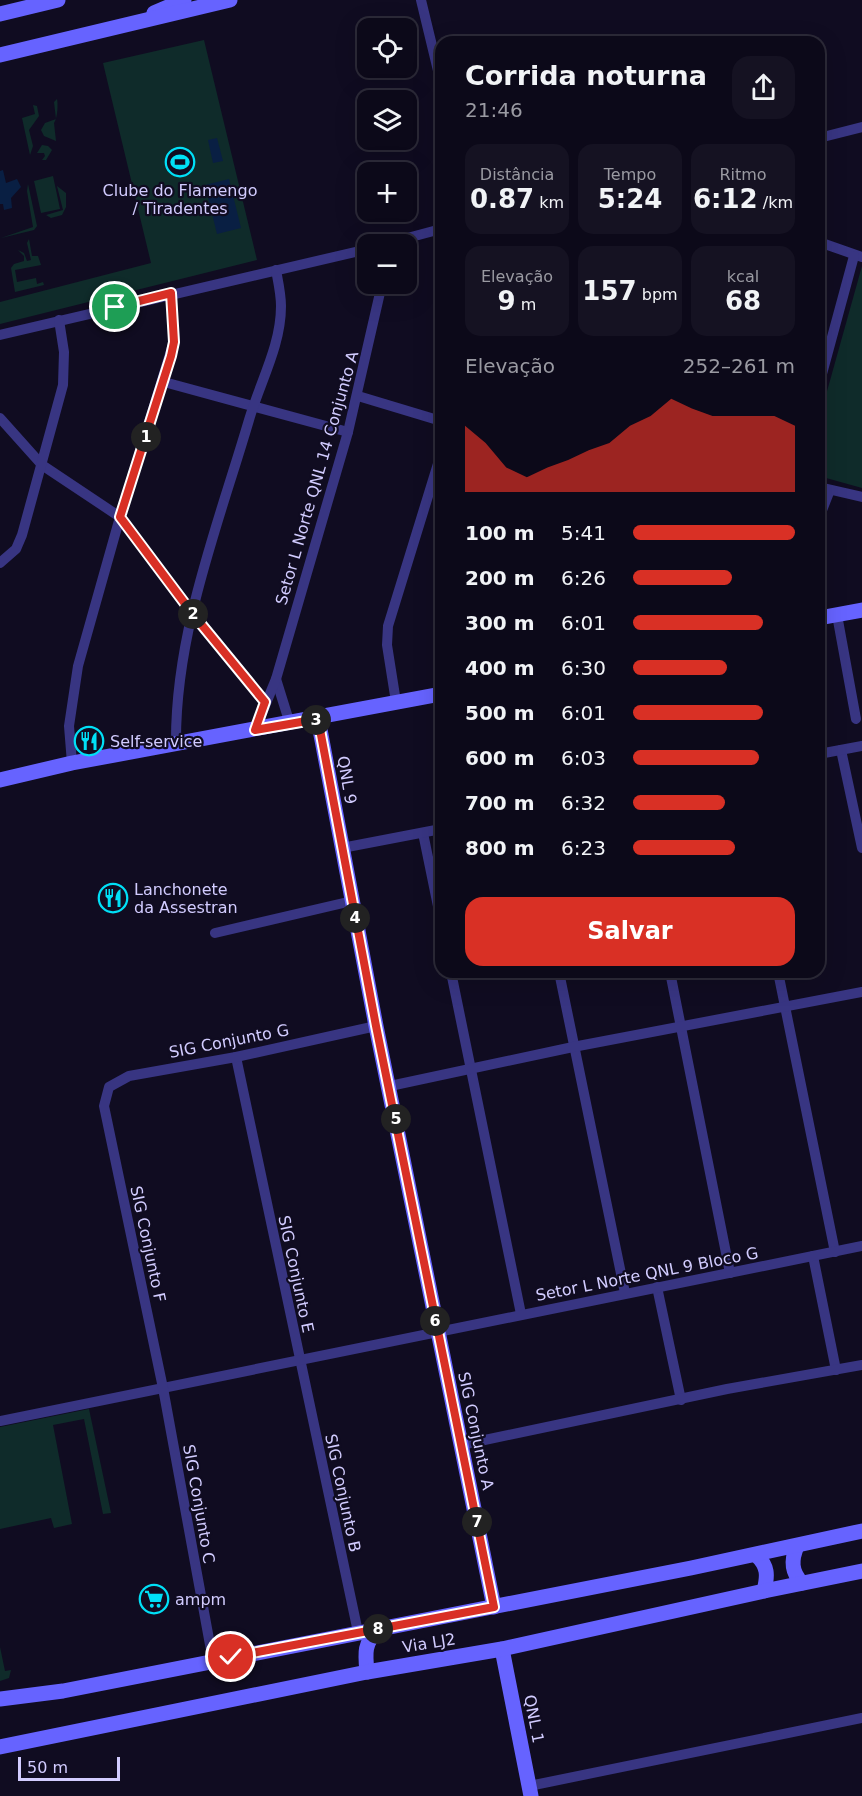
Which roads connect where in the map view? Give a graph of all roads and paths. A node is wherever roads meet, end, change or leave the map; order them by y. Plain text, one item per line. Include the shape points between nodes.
1 (58, 0) edge
2 (184, 0) edge
3 (230, 0) edge
4 (421, 0) edge
5 (0, 14) edge
6 (139, 22) junction
7 (0, 54) edge
8 (435, 59) edge
9 (862, 127) edge
10 (825, 136) edge
11 (435, 232) edge
12 (417, 236) edge
13 (825, 244) edge
14 (357, 252) edge
15 (858, 256) edge
16 (276, 270) junction
17 (171, 293) junction
18 (380, 294) edge
19 (59, 320) junction
20 (0, 335) edge
21 (825, 365) edge
22 (164, 382) junction
23 (358, 396) junction
24 (253, 406) junction
25 (0, 418) edge
26 (435, 419) edge
27 (348, 432) junction
28 (42, 465) junction
29 (435, 473) edge
30 (825, 488) edge
31 (862, 497) edge
32 (120, 517) junction
33 (0, 563) edge
34 (862, 610) edge
35 (192, 613) junction
36 (837, 615) junction
37 (825, 617) edge
38 (276, 679) junction
39 (435, 695) edge
40 (265, 702) junction
41 (396, 702) junction
42 (318, 719) junction
43 (856, 719) dead end
44 (290, 724) junction
45 (255, 730) junction
46 (176, 744) junction
47 (862, 746) edge
48 (841, 750) junction
49 (825, 753) edge
50 (72, 764) junction
51 (0, 780) edge
52 (435, 830) edge
53 (423, 833) junction
54 (342, 848) junction
55 (862, 848) edge
56 (435, 892) edge
57 (352, 901) junction
58 (215, 933) dead end
59 (453, 978) edge
60 (560, 978) edge
61 (671, 978) edge
62 (779, 978) edge
63 (862, 992) edge
64 (784, 1007) junction
65 (376, 1026) junction
66 (681, 1028) junction
67 (573, 1047) junction
68 (236, 1057) junction
69 (471, 1068) junction
70 (390, 1086) junction
71 (105, 1106) joint
72 (862, 1246) edge
73 (835, 1251) junction
74 (813, 1256) junction
75 (729, 1273) junction
76 (657, 1287) junction
77 (625, 1293) junction
78 (521, 1314) junction
79 (437, 1332) junction
80 (299, 1361) junction
81 (862, 1365) edge
82 (836, 1370) junction
83 (163, 1388) junction
84 (681, 1400) junction
85 (0, 1421) edge
86 (461, 1444) junction
87 (862, 1531) edge
88 (797, 1546) junction
89 (756, 1555) junction
90 (862, 1571) edge
91 (802, 1583) junction
92 (764, 1591) junction
93 (494, 1607) junction
94 (378, 1629) junction
95 (358, 1632) junction
96 (502, 1649) junction
97 (213, 1661) junction
98 (367, 1672) junction
99 (0, 1699) edge
100 (862, 1718) edge
101 (0, 1747) edge
102 (530, 1791) edge

1 - 5 main road
2 - 6 main road
3 - 6 main road
4 - 8 street
6 - 7 main road
9 - 10 street
11 - 12 street
13 - 15 street
14 - 16 street
15 - 21 street
16 - 17 street
16 - 24 street via 280,322
17 - 19 street
17 - 22 street via 174,342
18 - 23 street, Setor L Norte QNL 14 Conjunto A
19 - 20 street
19 - 28 street via 64,352 63,385
22 - 24 street
22 - 32 street
23 - 26 street
23 - 27 street, Setor L Norte QNL 14 Conjunto A
24 - 27 street
24 - 35 street
25 - 28 street
27 - 38 street, Setor L Norte QNL 14 Conjunto A
28 - 32 street
28 - 33 street via 22,535 16,549
29 - 41 street via 388,626
30 - 31 street
32 - 35 street
32 - 50 street via 72,696
34 - 36 main road
35 - 40 street
35 - 46 street via 177,692
36 - 37 main road
36 - 43 street
38 - 40 street, Setor L Norte QNL 14 Conjunto A
38 - 44 street
39 - 41 main road
40 - 45 street, Setor L Norte QNL 14 Conjunto A
41 - 42 main road
42 - 44 main road
42 - 54 main road, QNL 9
44 - 45 main road
45 - 46 main road
46 - 50 main road
47 - 48 street
48 - 49 street
48 - 55 street
50 - 51 main road
52 - 53 street
53 - 54 street
53 - 56 street
54 - 57 main road, QNL 9
57 - 58 street
57 - 65 main road, QNL 9
59 - 69 street
60 - 67 street
61 - 66 street
62 - 64 street
63 - 64 street
64 - 66 street
64 - 73 street
65 - 68 street, SIG Conjunto G
65 - 70 main road, QNL 9
66 - 67 street
66 - 75 street
67 - 69 street
67 - 77 street
68 - 71 street, SIG Conjunto G via 129,1076 109,1087
68 - 80 street, SIG Conjunto E
69 - 70 street
69 - 78 street
70 - 79 main road, SIG Conjunto A
71 - 83 street, SIG Conjunto F
72 - 73 street, Setor L Norte QNL 9 Bloco G
73 - 74 street, Setor L Norte QNL 9 Bloco G
74 - 75 street, Setor L Norte QNL 9 Bloco G
74 - 82 street
75 - 76 street, Setor L Norte QNL 9 Bloco G
76 - 77 street, Setor L Norte QNL 9 Bloco G
76 - 84 street
77 - 78 street, Setor L Norte QNL 9 Bloco G
78 - 79 street, Setor L Norte QNL 9 Bloco G
79 - 80 street, Setor L Norte QNL 9 Bloco G
79 - 86 main road, SIG Conjunto A
80 - 83 street
80 - 95 street, SIG Conjunto B
81 - 82 street
82 - 84 street
83 - 85 street
83 - 97 street, SIG Conjunto C
84 - 86 street
86 - 93 main road, SIG Conjunto A
87 - 88 main road, Via LJ2
88 - 89 main road, Via LJ2
88 - 91 main road via 794,1570
89 - 92 main road via 767,1570
89 - 93 main road, Via LJ2
90 - 91 main road, Via LJ2
91 - 92 main road, Via LJ2
92 - 96 main road, Via LJ2
93 - 94 main road, Via LJ2
94 - 95 main road, Via LJ2
94 - 98 main road via 364,1650
95 - 97 main road, Via LJ2
96 - 98 main road, Via LJ2
96 - 102 main road, QNL 1
97 - 99 main road, Via LJ2 via 53,1693
98 - 101 main road, Via LJ2
100 - 102 street

